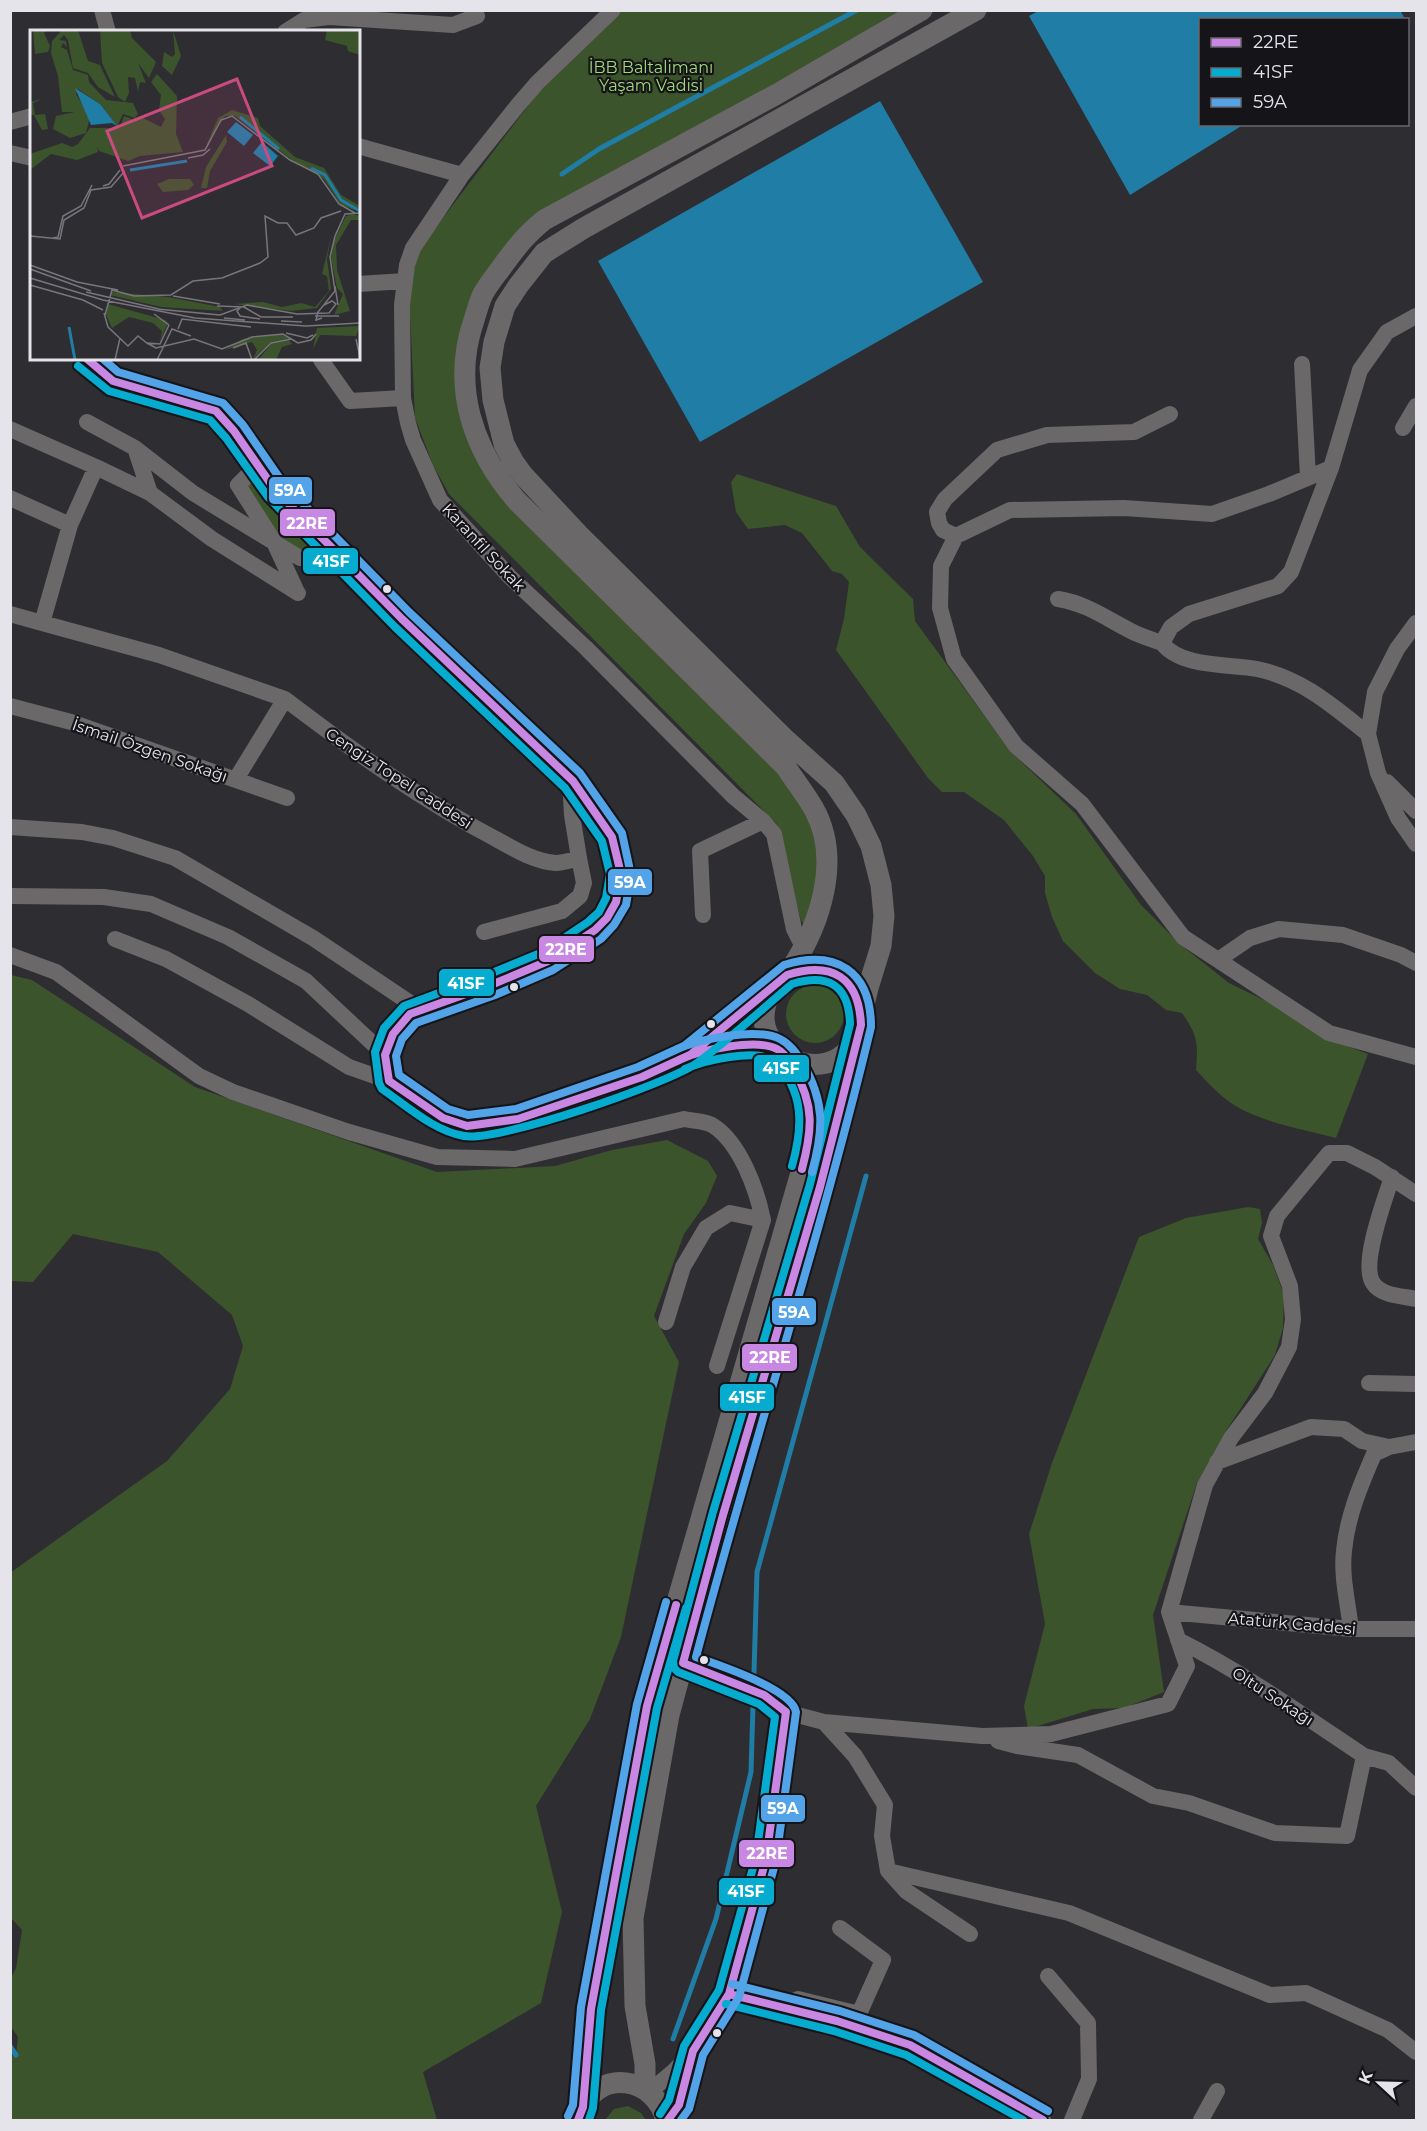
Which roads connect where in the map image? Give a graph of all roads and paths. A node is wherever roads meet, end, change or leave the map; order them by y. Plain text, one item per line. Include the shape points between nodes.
1 (102, 10) edge
2 (613, 10) edge
3 (921, 10) edge
4 (976, 10) edge
5 (477, 16) dead end
6 (107, 30) edge
7 (288, 30) edge
8 (30, 117) edge
9 (10, 122) edge
10 (360, 147) edge
11 (10, 153) edge
12 (30, 158) edge
13 (462, 175) junction
14 (405, 281) junction
15 (360, 284) edge
16 (1416, 316) edge
17 (87, 360) edge
18 (321, 360) dead end
19 (1302, 364) dead end
20 (403, 398) junction
21 (1416, 406) edge
22 (1170, 414) dead end
23 (87, 422) dead end
24 (1403, 428) dead end
25 (10, 429) edge
26 (135, 448) junction
27 (258, 465) junction
28 (96, 467) junction
29 (1331, 468) junction
30 (1308, 477) junction
31 (150, 493) junction
32 (10, 498) edge
33 (70, 525) junction
34 (956, 536) junction
35 (273, 540) junction
36 (330, 546) junction
37 (1058, 599) dead end
38 (10, 614) edge
39 (42, 623) junction
40 (1416, 623) edge
41 (1162, 643) junction
42 (285, 699) junction
43 (10, 706) edge
44 (1368, 735) junction
45 (1378, 773) junction
46 (236, 779) junction
47 (570, 779) junction
48 (288, 798) dead end
49 (1416, 811) edge
50 (763, 821) junction
51 (10, 827) edge
52 (1416, 844) edge
53 (579, 858) junction
54 (10, 896) edge
55 (703, 915) dead end
56 (484, 932) dead end
57 (115, 939) dead end
58 (804, 949) junction
59 (10, 955) edge
60 (1218, 960) junction
61 (1416, 963) edge
62 (782, 980) junction
63 (422, 1011) junction
64 (860, 1023) junction
65 (780, 1052) junction
66 (385, 1055) junction
67 (690, 1055) junction
68 (1416, 1057) edge
69 (389, 1081) junction
70 (1392, 1177) junction
71 (1416, 1194) edge
72 (763, 1220) junction
73 (1416, 1299) edge
74 (666, 1322) dead end
75 (717, 1366) dead end
76 (1369, 1383) dead end
77 (1416, 1384) edge
78 (1416, 1442) edge
79 (1389, 1447) junction
80 (1217, 1462) junction
81 (1168, 1612) junction
82 (1352, 1629) junction
83 (1416, 1629) edge
84 (1178, 1640) junction
85 (683, 1663) junction
86 (786, 1712) junction
87 (824, 1722) junction
88 (982, 1736) junction
89 (1364, 1756) junction
90 (1416, 1788) edge
91 (888, 1871) junction
92 (840, 1928) dead end
93 (970, 1934) dead end
94 (1048, 1976) dead end
95 (729, 1994) junction
96 (781, 2007) junction
97 (1415, 2049) edge
98 (693, 2051) junction
99 (647, 2090) junction
100 (1217, 2091) dead end
101 (580, 2114) edge
102 (667, 2121) edge
103 (1043, 2121) edge
104 (1072, 2121) edge
105 (1201, 2121) edge

1 - 6 street
2 - 13 street, Karanfil Sokak via 537,83
3 - 58 main road via 544,220 524,236 482,296 465,360 471,423 502,484 786,767 815,810 827,861 825,888
4 - 64 main road via 544,253 505,306 490,368 499,428 523,475 579,535 834,783 856,815 878,868 884,916 881,946
5 - 7 street via 453,25 329,17 304,20
8 - 9 street
10 - 13 street
11 - 12 street
13 - 14 street, Karanfil Sokak via 413,248
14 - 15 street
14 - 20 street, Karanfil Sokak
16 - 29 street via 1387,332 1360,370
17 - 27 street via 113,381 216,411
18 - 20 street via 350,401
19 - 30 street
20 - 50 street, Karanfil Sokak via 413,440 440,500 510,576
21 - 24 street
22 - 34 street via 1134,432 1047,435 997,450 945,499 937,512 943,530
23 - 26 street
25 - 28 street
26 - 31 street
26 - 35 street via 193,494
27 - 35 street via 238,484
27 - 36 street via 275,490
28 - 31 street
28 - 33 street
29 - 30 street
29 - 41 street via 1291,572 1278,586 1189,614 1171,627
30 - 34 street via 1212,514 1124,508 1010,510
31 - 35 street via 298,593
32 - 33 street
33 - 39 street
34 - 60 street via 941,566 940,609 954,659 1016,746 1082,804 1183,937
35 - 36 street via 300,558 316,560
36 - 47 street
37 - 41 street via 1099,612 1136,634
38 - 39 street, Cengiz Topel Caddesi
39 - 42 street, Cengiz Topel Caddesi via 159,655
40 - 44 street via 1397,649 1375,692
41 - 44 street via 1169,652 1200,662 1259,669 1290,681 1316,693
42 - 46 street
42 - 53 street, Cengiz Topel Caddesi via 346,745 472,827 525,855 556,863
43 - 46 street, İsmail Özgen Sokağı via 71,722
44 - 45 street
45 - 49 street
45 - 52 street via 1398,818
46 - 48 street, İsmail Özgen Sokağı
47 - 53 street
47 - 63 street via 612,837 621,874 616,902 607,918 548,961
50 - 55 street via 700,851
50 - 58 street, Karanfil Sokak via 774,834 794,929
51 - 63 street via 82,832 175,858 313,938
53 - 56 street via 584,883 580,896 562,911
54 - 66 street via 104,897 151,904 173,913 228,937 306,981
57 - 69 street via 166,959 349,1067
58 - 62 main road
59 - 72 street via 56,972 199,1076 233,1092 349,1132 437,1157 515,1159 684,1119 711,1124 747,1168
60 - 61 street via 1250,938 1279,929 1343,934
60 - 68 street via 1329,1033
62 - 64 main road via 802,969 833,972 854,991
62 - 65 main road via 769,995 765,1015 768,1035
62 - 67 street
63 - 66 street via 410,1014 393,1034
64 - 65 main road via 852,1045 828,1063 799,1063
64 - 85 main road via 820,1186
65 - 67 street via 736,1045
65 - 101 main road via 798,1075 808,1100 811,1138 647,1706 591,2009
66 - 69 street
67 - 69 street via 642,1077 518,1119 467,1126 443,1118
70 - 71 street
70 - 73 street via 1375,1233 1369,1275 1383,1292
70 - 80 street via 1347,1153 1329,1153 1277,1216 1271,1236 1290,1286 1293,1319 1289,1347 1265,1393
72 - 74 street via 730,1213 706,1228 683,1266
72 - 75 street
76 - 77 street
78 - 79 street
79 - 80 street via 1362,1441 1344,1429 1311,1427
79 - 82 street via 1374,1454 1371,1460 1353,1509 1344,1551
80 - 81 street via 1205,1485
81 - 82 street, Atatürk Caddesi
81 - 84 street
82 - 83 street, Atatürk Caddesi
84 - 88 street via 1187,1666 1168,1704 1051,1734
84 - 89 street, Oltu Sokağı via 1289,1705
85 - 86 street via 764,1695
85 - 99 main road via 669,1714 633,1918 635,2006
86 - 87 street
86 - 95 street via 766,1858
87 - 88 street
87 - 91 street via 855,1756 885,1805 882,1836
88 - 89 street via 1017,1746 1078,1755 1153,1796 1189,1803 1275,1833 1347,1836
89 - 90 street, Oltu Sokağı via 1389,1763
91 - 93 street via 906,1891
91 - 97 street via 1069,1913 1270,1995 1306,1993 1388,2030
92 - 96 street via 883,1960 859,2014 798,1999
94 - 104 street via 1088,2023 1089,2079
95 - 96 street
95 - 98 street
96 - 103 street via 909,2045
98 - 99 street via 673,2072
98 - 102 street via 679,2105
99 - 101 main road via 626,2083 605,2086 588,2098
99 - 102 main road via 658,2100
100 - 105 street

